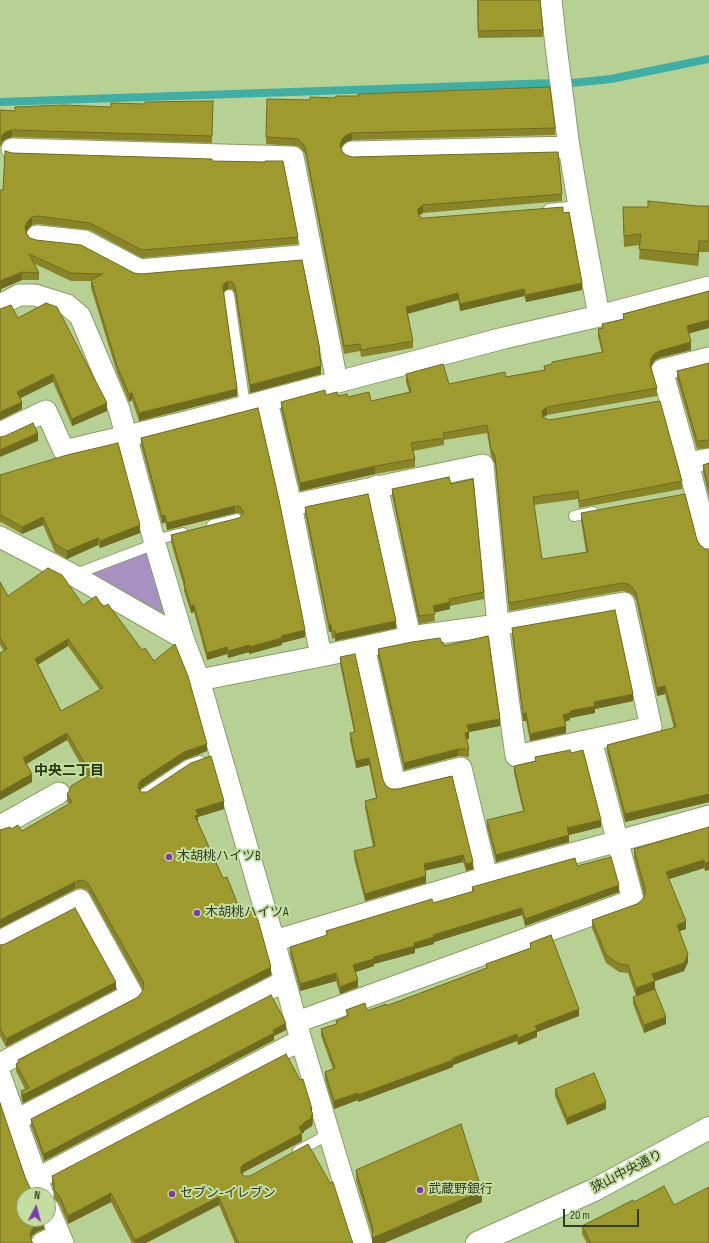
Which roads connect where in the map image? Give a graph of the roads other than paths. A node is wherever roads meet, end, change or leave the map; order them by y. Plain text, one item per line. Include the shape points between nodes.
1 (551, 0) edge
2 (569, 147) junction
3 (12, 149) dead end
4 (352, 152) dead end
5 (579, 206) junction
6 (540, 209) edge
7 (37, 236) dead end
8 (311, 255) junction
9 (709, 287) edge
10 (229, 296) dead end
11 (0, 306) edge
12 (599, 316) junction
13 (709, 358) edge
14 (337, 382) junction
15 (267, 401) junction
16 (245, 406) junction
17 (0, 433) edge
18 (127, 436) junction
19 (709, 459) edge
20 (688, 463) junction
21 (377, 486) junction
22 (291, 505) junction
23 (604, 510) edge
24 (574, 516) dead end
25 (237, 518) edge
26 (0, 537) edge
27 (154, 542) junction
28 (709, 546) edge
29 (73, 575) junction
30 (498, 625) junction
31 (410, 637) junction
32 (184, 638) junction
33 (364, 647) junction
34 (321, 656) junction
35 (199, 680) junction
36 (591, 740) junction
37 (221, 753) junction
38 (59, 793) dead end
39 (144, 794) edge
40 (709, 816) edge
41 (0, 826) edge
42 (618, 841) junction
43 (488, 877) junction
44 (0, 941) edge
45 (274, 941) junction
46 (285, 981) junction
47 (299, 1031) junction
48 (1, 1075) edge
49 (16, 1120) junction
50 (709, 1128) edge
51 (329, 1134) junction
52 (288, 1156) edge
53 (39, 1187) edge
54 (52, 1227) edge
55 (54, 1240) edge
56 (362, 1243) edge
57 (477, 1243) edge

1 - 2 street
2 - 4 street
2 - 5 street
3 - 8 street via 293,157
5 - 6 lane
5 - 12 street
7 - 8 street via 84,241 140,270
8 - 14 street
9 - 12 street
10 - 16 lane
11 - 18 street via 19,295 35,295 68,305 80,316 119,409
12 - 14 street
13 - 20 street via 662,370 667,400
14 - 15 street
15 - 16 street
15 - 22 street
16 - 18 street
17 - 18 street via 46,411 64,451
18 - 27 street
19 - 20 street
20 - 28 street via 692,493
21 - 22 street
21 - 30 street via 483,465
21 - 31 street
22 - 34 street
23 - 24 lane
25 - 27 lane
26 - 29 street
27 - 29 lane
27 - 32 street
29 - 32 street
30 - 31 street
30 - 36 street via 516,756
30 - 36 street via 624,603 651,727
31 - 33 street
32 - 35 street
33 - 34 street
33 - 43 street via 395,785 462,768
34 - 35 street
35 - 37 street
36 - 42 street
37 - 39 lane via 188,765
37 - 45 street
38 - 41 street
40 - 42 street
42 - 43 street
42 - 47 street via 633,900
43 - 45 street
44 - 48 street via 80,900 132,994
45 - 46 street
46 - 47 street
46 - 49 street
47 - 51 street
47 - 53 street
48 - 49 street
49 - 53 street
50 - 57 street, 狭山中央通り via 594,1190
51 - 52 lane
51 - 56 street
54 - 55 street

